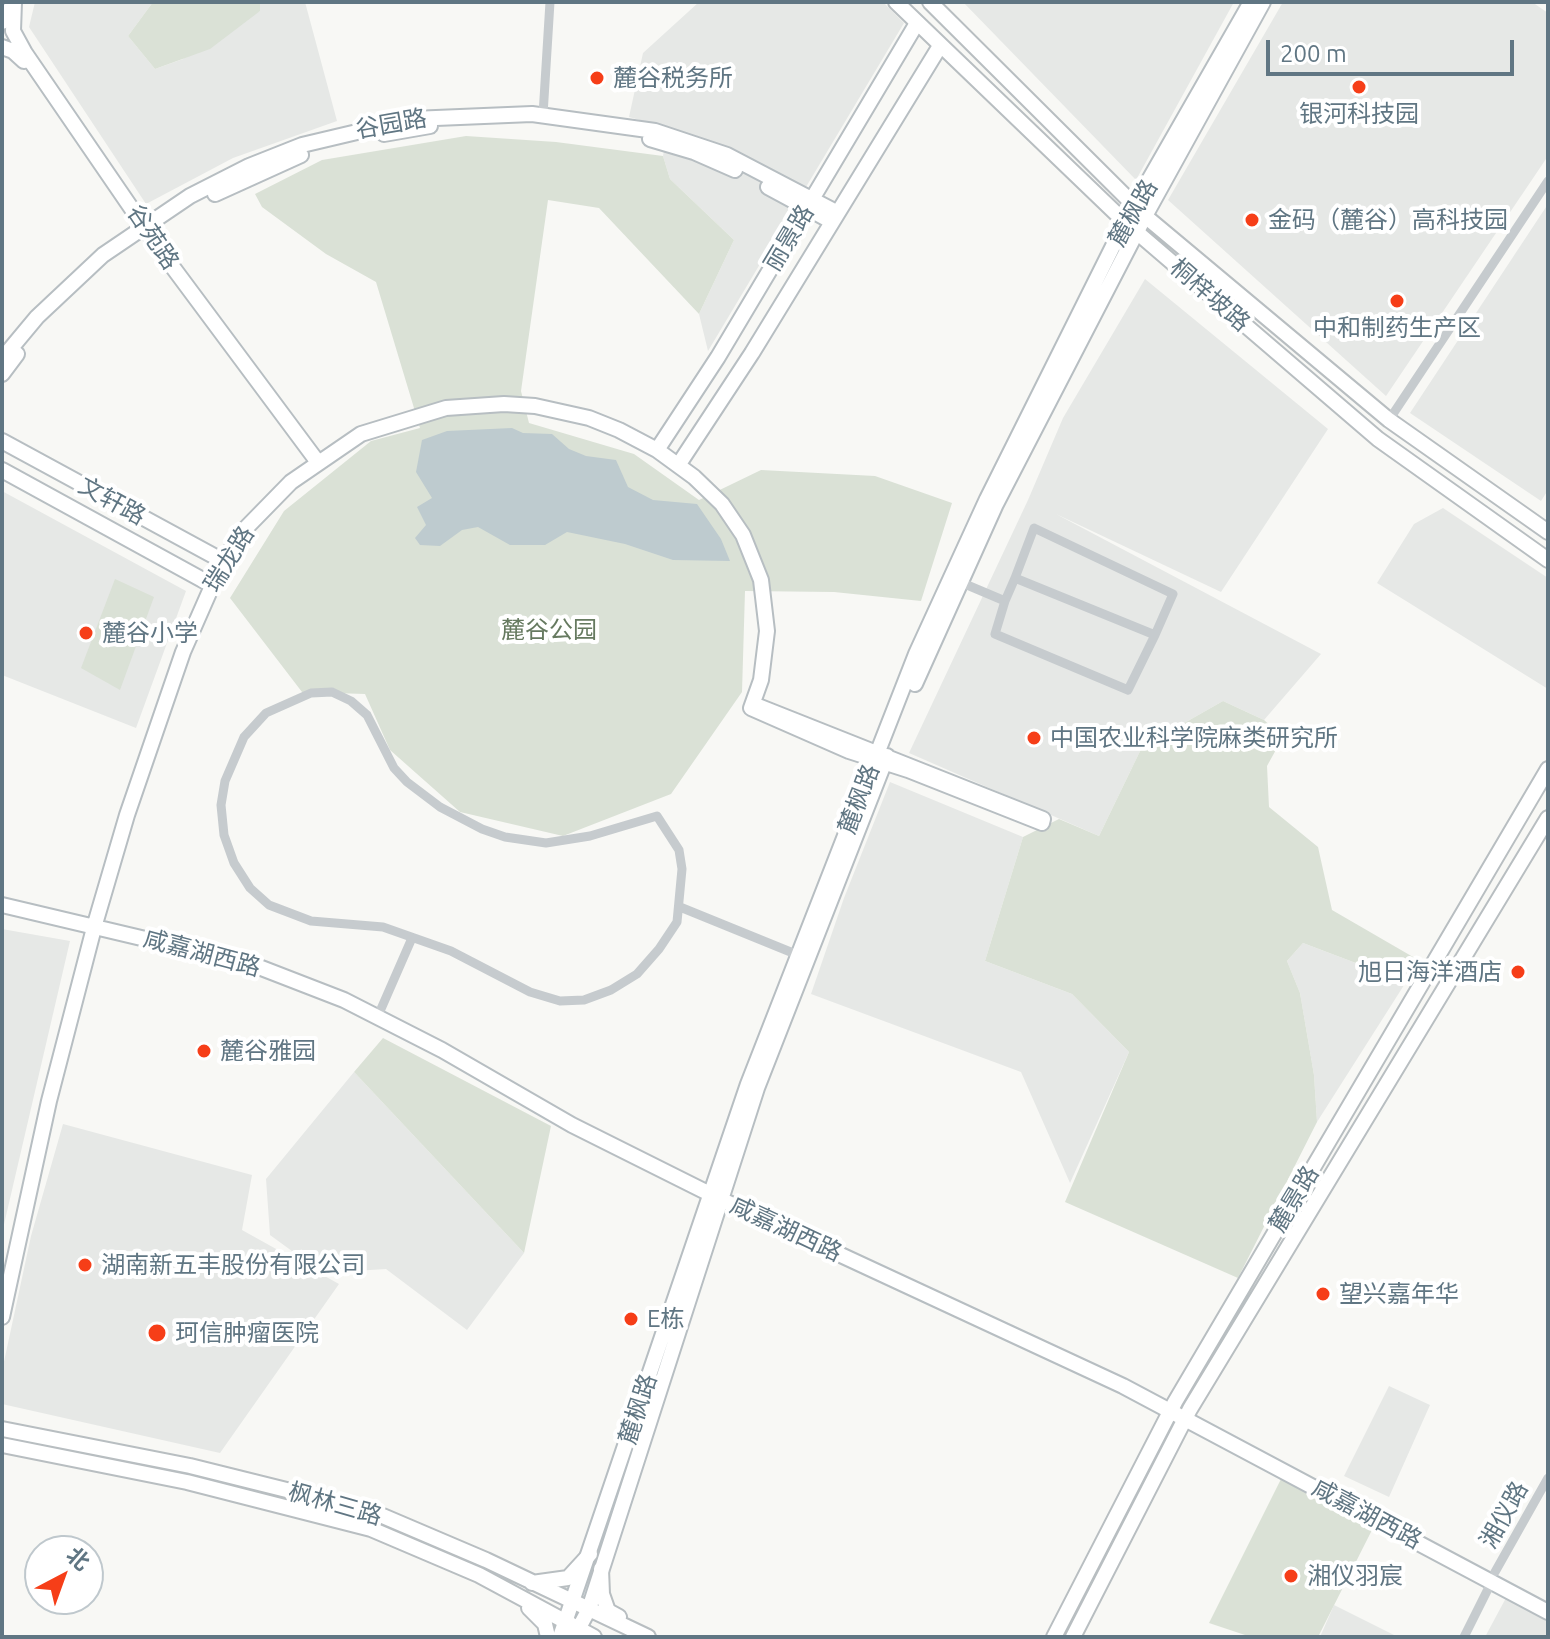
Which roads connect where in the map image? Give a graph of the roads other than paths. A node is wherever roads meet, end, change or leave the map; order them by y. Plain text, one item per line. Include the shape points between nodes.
1 (14, 2) edge
2 (550, 2) edge
3 (896, 2) edge
4 (930, 2) edge
5 (1251, 2) edge
6 (1263, 2) edge
7 (2, 22) edge
8 (917, 23) junction
9 (940, 46) junction
10 (2, 47) edge
11 (543, 115) junction
12 (1548, 181) edge
13 (810, 204) junction
14 (1140, 212) junction
15 (834, 217) junction
16 (1131, 227) junction
17 (144, 230) junction
18 (2, 359) edge
19 (2, 374) edge
20 (1389, 420) junction
21 (2, 441) edge
22 (658, 447) junction
23 (314, 461) junction
24 (680, 462) junction
25 (2, 470) edge
26 (1548, 532) edge
27 (220, 559) junction
28 (1548, 560) edge
29 (1015, 578) junction
30 (207, 582) junction
31 (960, 582) junction
32 (1005, 601) junction
33 (1155, 635) junction
34 (880, 759) junction
35 (1548, 769) edge
36 (1548, 818) edge
37 (2, 896) edge
38 (2, 905) edge
39 (680, 907) junction
40 (93, 919) junction
41 (412, 938) junction
42 (798, 955) junction
43 (381, 1009) junction
44 (716, 1192) junction
45 (2, 1289) edge
46 (2, 1317) edge
47 (1173, 1406) junction
48 (1188, 1414) junction
49 (2, 1429) edge
50 (2, 1445) edge
51 (1548, 1478) edge
52 (590, 1554) junction
53 (601, 1569) junction
54 (1494, 1576) junction
55 (532, 1583) junction
56 (517, 1596) junction
57 (1548, 1601) edge
58 (574, 1602) junction
59 (589, 1609) junction
60 (1548, 1612) edge
61 (573, 1630) edge
62 (1067, 1636) edge
63 (548, 1637) edge
64 (560, 1637) edge
65 (594, 1637) edge
66 (649, 1637) edge
67 (1464, 1637) edge

1 - 7 main road
1 - 17 main road, 谷苑路 via 12,22 21,46
2 - 11 street
3 - 8 main road, 桐梓坡路
4 - 14 main road, 桐梓坡路
5 - 14 main road, 麓枫路
6 - 14 main road
8 - 9 main road, 桐梓坡路
8 - 13 main road, 丽景路
9 - 15 main road, 丽景路
9 - 16 main road, 桐梓坡路
10 - 17 main road, 谷苑路 via 21,57
11 - 13 main road, 谷园路 via 678,137 727,155
11 - 17 main road, 谷园路 via 445,115 336,135 249,166
12 - 20 street
13 - 15 main road, 谷园路
13 - 17 main road, 谷园路 via 653,140 532,123 476,123 401,131 303,154
13 - 22 main road, 丽景路
14 - 16 main road
14 - 20 main road, 桐梓坡路
15 - 24 main road, 丽景路
16 - 28 main road, 桐梓坡路 via 1378,439
16 - 31 main road
16 - 34 main road, 麓枫路 via 987,499 916,654
17 - 18 main road, 谷园路 via 59,295
17 - 19 main road, 谷园路 via 65,301
17 - 23 main road, 谷苑路
20 - 26 main road, 桐梓坡路
21 - 27 main road, 文轩路
22 - 23 main road, 瑞龙路 via 591,413 535,400 503,399 410,411 358,430
22 - 24 main road, 瑞龙路
23 - 27 main road, 瑞龙路 via 263,500
24 - 34 main road, 瑞龙路 via 726,500 759,560 768,596 770,661 754,707
25 - 30 main road, 文轩路
27 - 30 main road, 瑞龙路
29 - 32 street
29 - 33 street
29 - 33 street via 1034,528 1173,594
30 - 40 main road, 瑞龙路 via 126,800
31 - 32 street
31 - 34 main road
32 - 33 street via 995,634 1128,690
34 - 34 main road via 1042,823 1043,819
34 - 42 main road, 麓枫路
34 - 44 main road
35 - 47 main road, 麓景路
36 - 48 main road, 麓景路
37 - 40 main road, 咸嘉湖西路
38 - 40 main road, 咸嘉湖西路
39 - 41 street via 677,922 637,974 584,1000 560,1001 530,992 451,951
39 - 41 street via 679,850 657,816 546,843 505,837 463,820 407,782 367,715 351,701 332,692 311,693 266,713 244,737 221,805 224,835 250,888 269,905 311,921 383,927
39 - 42 street
40 - 43 main road, 咸嘉湖西路 via 254,955
40 - 44 main road, 咸嘉湖西路 via 251,964 344,1000 572,1125
40 - 45 main road, 瑞龙路 via 43,1099
40 - 46 main road, 瑞龙路
41 - 43 street
42 - 44 main road, 麓枫路
43 - 44 main road, 咸嘉湖西路
44 - 47 main road, 咸嘉湖西路
44 - 52 main road, 麓枫路
44 - 53 main road
47 - 48 main road, 咸嘉湖西路
47 - 62 main road, 麓景路
48 - 54 main road, 咸嘉湖西路
48 - 62 main road, 麓景路
49 - 55 main road, 枫林三路 via 190,1466 371,1511
50 - 56 main road, 枫林三路 via 187,1482 371,1529
51 - 54 street, 湘仪路
52 - 55 main road via 568,1578
52 - 58 main road, 麓枫路
53 - 59 main road
53 - 66 main road via 608,1611
54 - 57 main road, 咸嘉湖西路
54 - 60 main road, 咸嘉湖西路
54 - 67 street, 湘仪路
55 - 58 main road, 枫林三路
56 - 61 main road, 枫林三路
56 - 63 main road via 545,1624
58 - 59 main road, 枫林三路
58 - 61 main road, 麓枫路
59 - 61 main road
59 - 66 main road, 枫林三路
61 - 64 main road, 麓枫路
61 - 65 main road, 枫林三路

